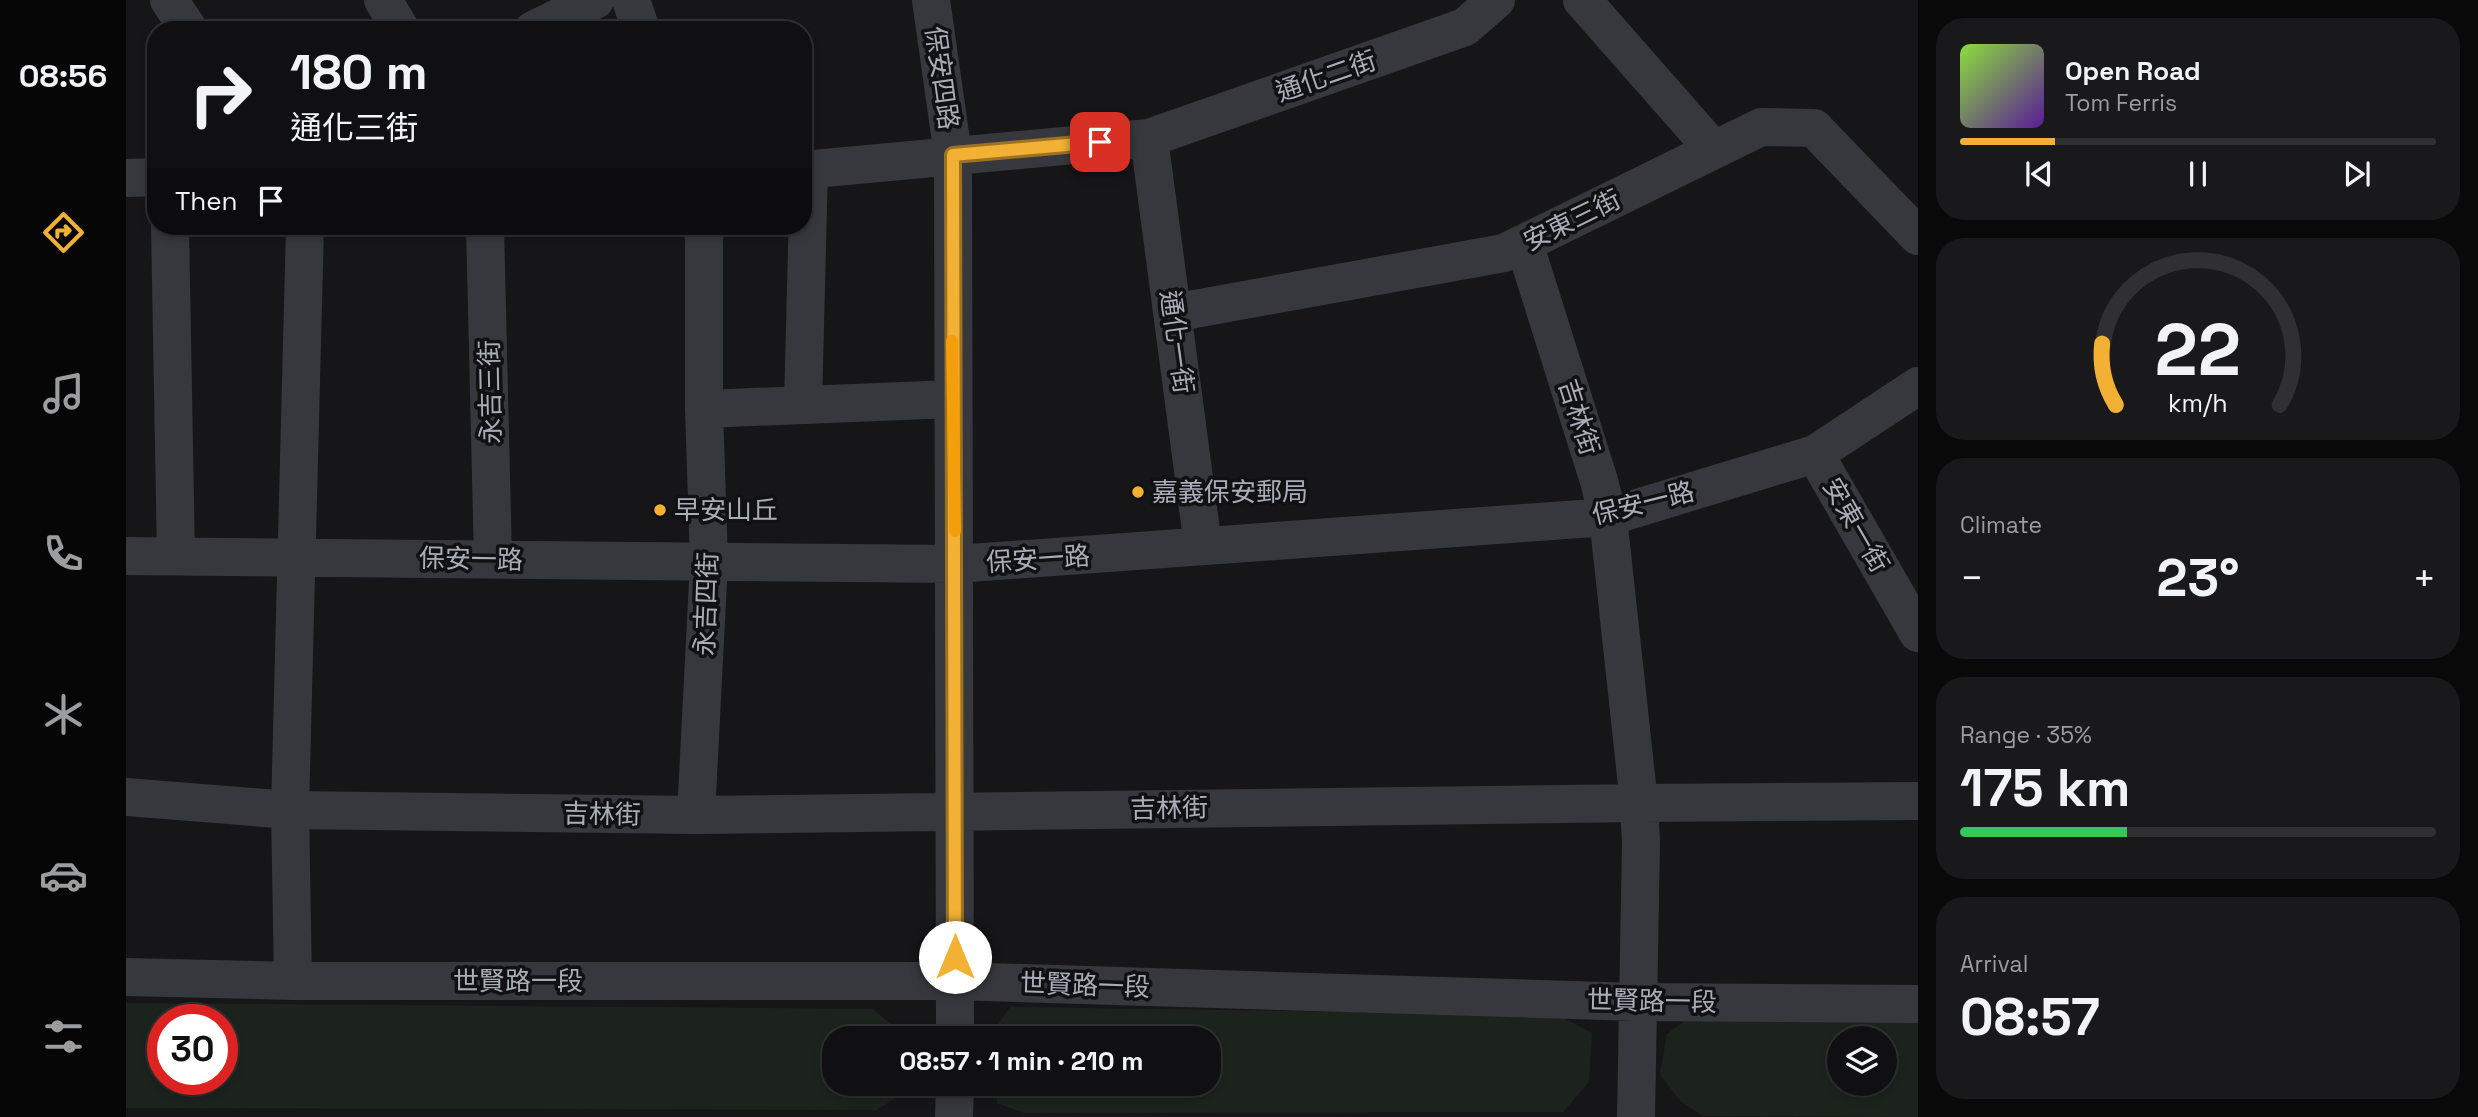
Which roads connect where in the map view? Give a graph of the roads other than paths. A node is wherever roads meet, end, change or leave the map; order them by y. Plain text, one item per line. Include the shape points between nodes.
1 (169, 0) edge
2 (383, 0) edge
3 (596, 0) edge
4 (631, 0) edge
5 (931, 0) edge
6 (1496, 0) edge
7 (1582, 0) edge
8 (183, 21) edge
9 (396, 21) edge
10 (552, 21) edge
11 (638, 21) edge
12 (1149, 138) junction
13 (1714, 150) junction
14 (953, 155) junction
15 (812, 169) edge
16 (147, 177) edge
17 (126, 178) edge
18 (170, 235) edge
19 (306, 235) edge
20 (485, 235) edge
21 (704, 235) edge
22 (805, 235) edge
23 (1918, 236) edge
24 (1524, 243) junction
25 (1173, 313) junction
26 (1918, 386) edge
27 (951, 399) junction
28 (803, 405) junction
29 (704, 408) junction
30 (1815, 454) junction
31 (1608, 517) junction
32 (1203, 547) junction
33 (126, 556) edge
34 (176, 556) junction
35 (295, 557) junction
36 (494, 559) junction
37 (709, 562) junction
38 (956, 564) junction
39 (1918, 633) edge
40 (126, 797) edge
41 (1918, 800) edge
42 (1639, 803) junction
43 (290, 810) junction
44 (955, 811) junction
45 (696, 815) junction
46 (126, 977) edge
47 (293, 981) junction
48 (954, 981) junction
49 (1636, 1002) junction
50 (1918, 1004) edge
51 (955, 1026) edge
52 (955, 1096) edge
53 (954, 1117) edge
54 (1636, 1117) edge

1 - 8 street
2 - 9 street
3 - 10 street
4 - 11 street
5 - 14 street, 保安四路
6 - 12 street, 通化二街 via 1465,27
7 - 13 street
12 - 14 street, 通化二街
12 - 25 street, 通化一街
13 - 23 street, 安東三街 via 1760,127 1814,128
13 - 24 street, 安東三街
14 - 15 street, 通化二街
14 - 27 street, 保安四路
16 - 17 street
18 - 34 street
19 - 35 street
20 - 36 street, 永吉三街
21 - 29 street, 永吉四街
22 - 28 street
24 - 25 street, 安東三街 via 1504,253
24 - 31 street, 吉林街
25 - 32 street, 通化一街
26 - 30 street, 保安一路
27 - 28 street
27 - 38 street, 保安四路
28 - 29 street
29 - 37 street, 永吉四街
30 - 31 street, 保安一路
30 - 39 street, 安東一街
31 - 32 street, 保安一路
31 - 42 street, 吉林街
32 - 38 street, 保安一路
33 - 34 street, 保安一路
34 - 35 street, 保安一路
35 - 36 street, 保安一路
35 - 43 street
36 - 37 street, 保安一路
37 - 38 street, 保安一路
37 - 45 street, 永吉四街
38 - 44 street, 保安四路
40 - 43 street, 吉林街
41 - 42 street
42 - 44 street, 吉林街
42 - 49 street
43 - 45 street, 吉林街
43 - 47 street
44 - 45 street, 吉林街
44 - 48 street, 保安四路
46 - 47 street, 世賢路一段
47 - 48 street, 世賢路一段
48 - 49 street, 世賢路一段
48 - 51 street, 保安四路
49 - 50 street, 世賢路一段
49 - 54 street
52 - 53 street

